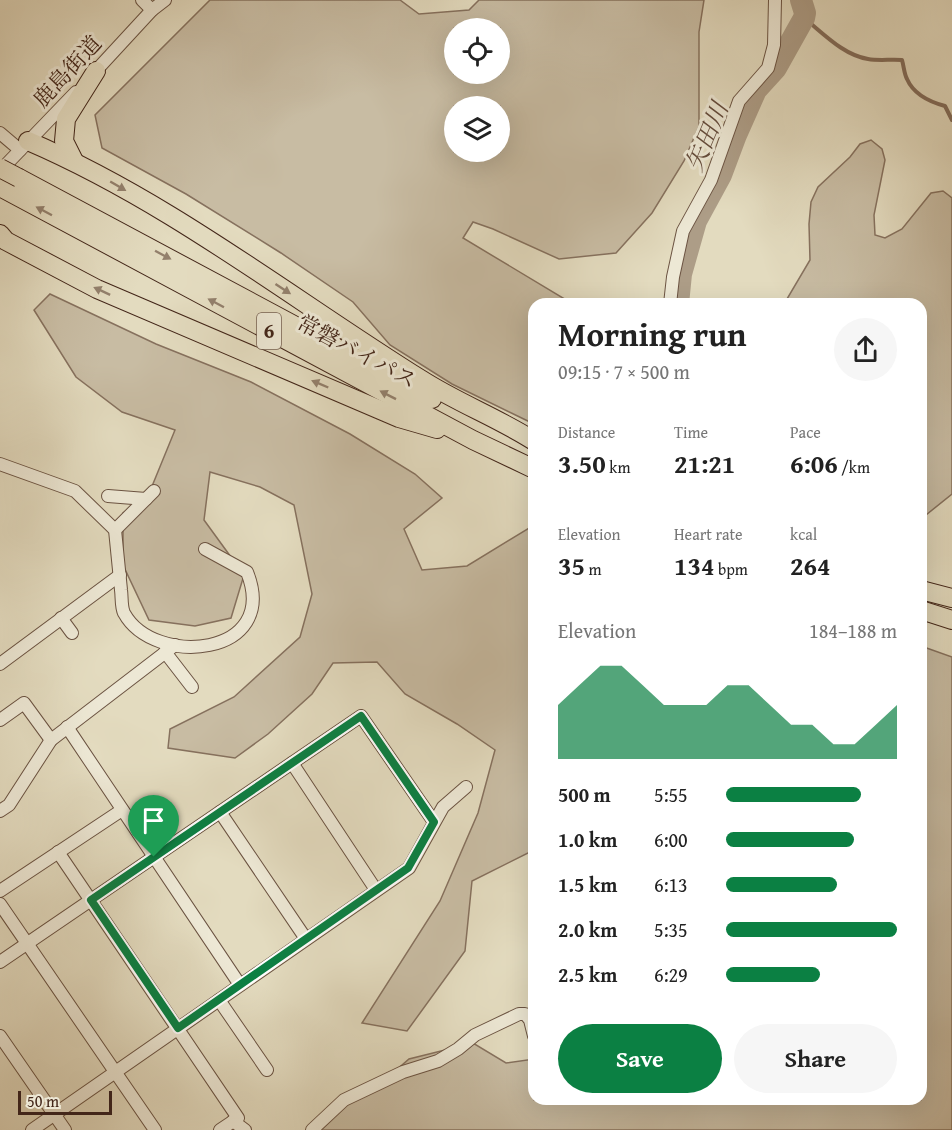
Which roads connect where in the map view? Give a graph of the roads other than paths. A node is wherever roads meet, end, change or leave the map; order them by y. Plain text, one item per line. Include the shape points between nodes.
1 (142, 0) edge
2 (165, 0) edge
3 (775, 0) edge
4 (152, 10) junction
5 (96, 71) junction
6 (0, 133) edge
7 (24, 146) junction
8 (74, 161) junction
9 (0, 170) edge
10 (8, 185) edge
11 (2, 238) edge
12 (671, 298) edge
13 (528, 437) edge
14 (473, 440) junction
15 (528, 445) edge
16 (0, 464) edge
17 (528, 466) edge
18 (108, 496) dead end
19 (115, 530) junction
20 (205, 549) dead end
21 (120, 575) junction
22 (927, 590) edge
23 (927, 591) edge
24 (952, 592) edge
25 (952, 598) edge
26 (927, 612) edge
27 (61, 618) junction
28 (952, 618) edge
29 (72, 633) dead end
30 (170, 648) junction
31 (0, 664) edge
32 (192, 687) dead end
33 (0, 720) edge
34 (67, 727) junction
35 (51, 740) junction
36 (292, 763) junction
37 (466, 786) dead end
38 (122, 810) junction
39 (0, 811) edge
40 (220, 812) junction
41 (434, 822) junction
42 (58, 852) junction
43 (154, 857) junction
44 (376, 890) junction
45 (0, 891) edge
46 (91, 900) junction
47 (0, 904) edge
48 (306, 939) junction
49 (27, 944) junction
50 (0, 962) edge
51 (240, 985) junction
52 (219, 1000) junction
53 (528, 1016) edge
54 (178, 1028) junction
55 (0, 1036) edge
56 (267, 1070) dead end
57 (115, 1072) junction
58 (54, 1114) junction
59 (233, 1121) junction
60 (32, 1130) edge
61 (65, 1130) edge
62 (155, 1130) edge
63 (220, 1130) edge
64 (245, 1130) edge
65 (312, 1130) edge

1 - 4 street
2 - 4 street, 鹿島街道
3 - 12 street via 774,45 768,68 739,101 711,180 683,231
4 - 5 street, 鹿島街道
5 - 7 street, 鹿島街道
5 - 8 highway via 66,119 64,141
6 - 7 street
7 - 8 highway
7 - 9 street, 鹿島街道
8 -> 13 highway via 196,231 423,381
9 - 10 highway, 常磐バイパス / 6, bridge
14 -> 10 highway, 常磐バイパス / 6
10 -> 15 highway, 常磐バイパス / 6
14 -> 11 highway via 399,418 197,333 97,290
14 - 17 highway, 常磐バイパス / 6
16 - 19 street via 75,491
18 - 19 street via 150,495
19 - 21 street
20 - 30 street via 247,572 254,597 249,620 230,639
21 - 27 street
21 - 30 street via 123,611 140,630
22 - 24 highway
23 - 25 highway
26 - 28 highway
27 - 29 street
27 - 31 street
30 - 32 street
30 - 34 street
33 - 35 street via 24,703
34 - 35 street
34 - 38 street
35 - 39 street via 9,805
36 - 40 street
36 - 41 street via 361,716
36 - 44 street
37 - 41 street via 443,807
38 - 42 street
38 - 43 street
40 - 43 street
40 - 48 street
41 - 44 street via 408,868
42 - 45 street
42 - 46 street
43 - 46 street
43 - 51 street
44 - 48 street
46 - 49 street
46 - 54 street
47 - 49 street
48 - 51 street
49 - 50 street
49 - 57 street
51 - 52 street
52 - 54 street
52 - 56 street
53 - 65 street via 519,1014 475,1035 438,1062 403,1072 345,1100
54 - 57 street
54 - 59 street via 238,1118
55 - 58 street
57 - 58 street
57 - 62 street
58 - 60 street
58 - 61 street
59 - 63 street
59 - 64 street

